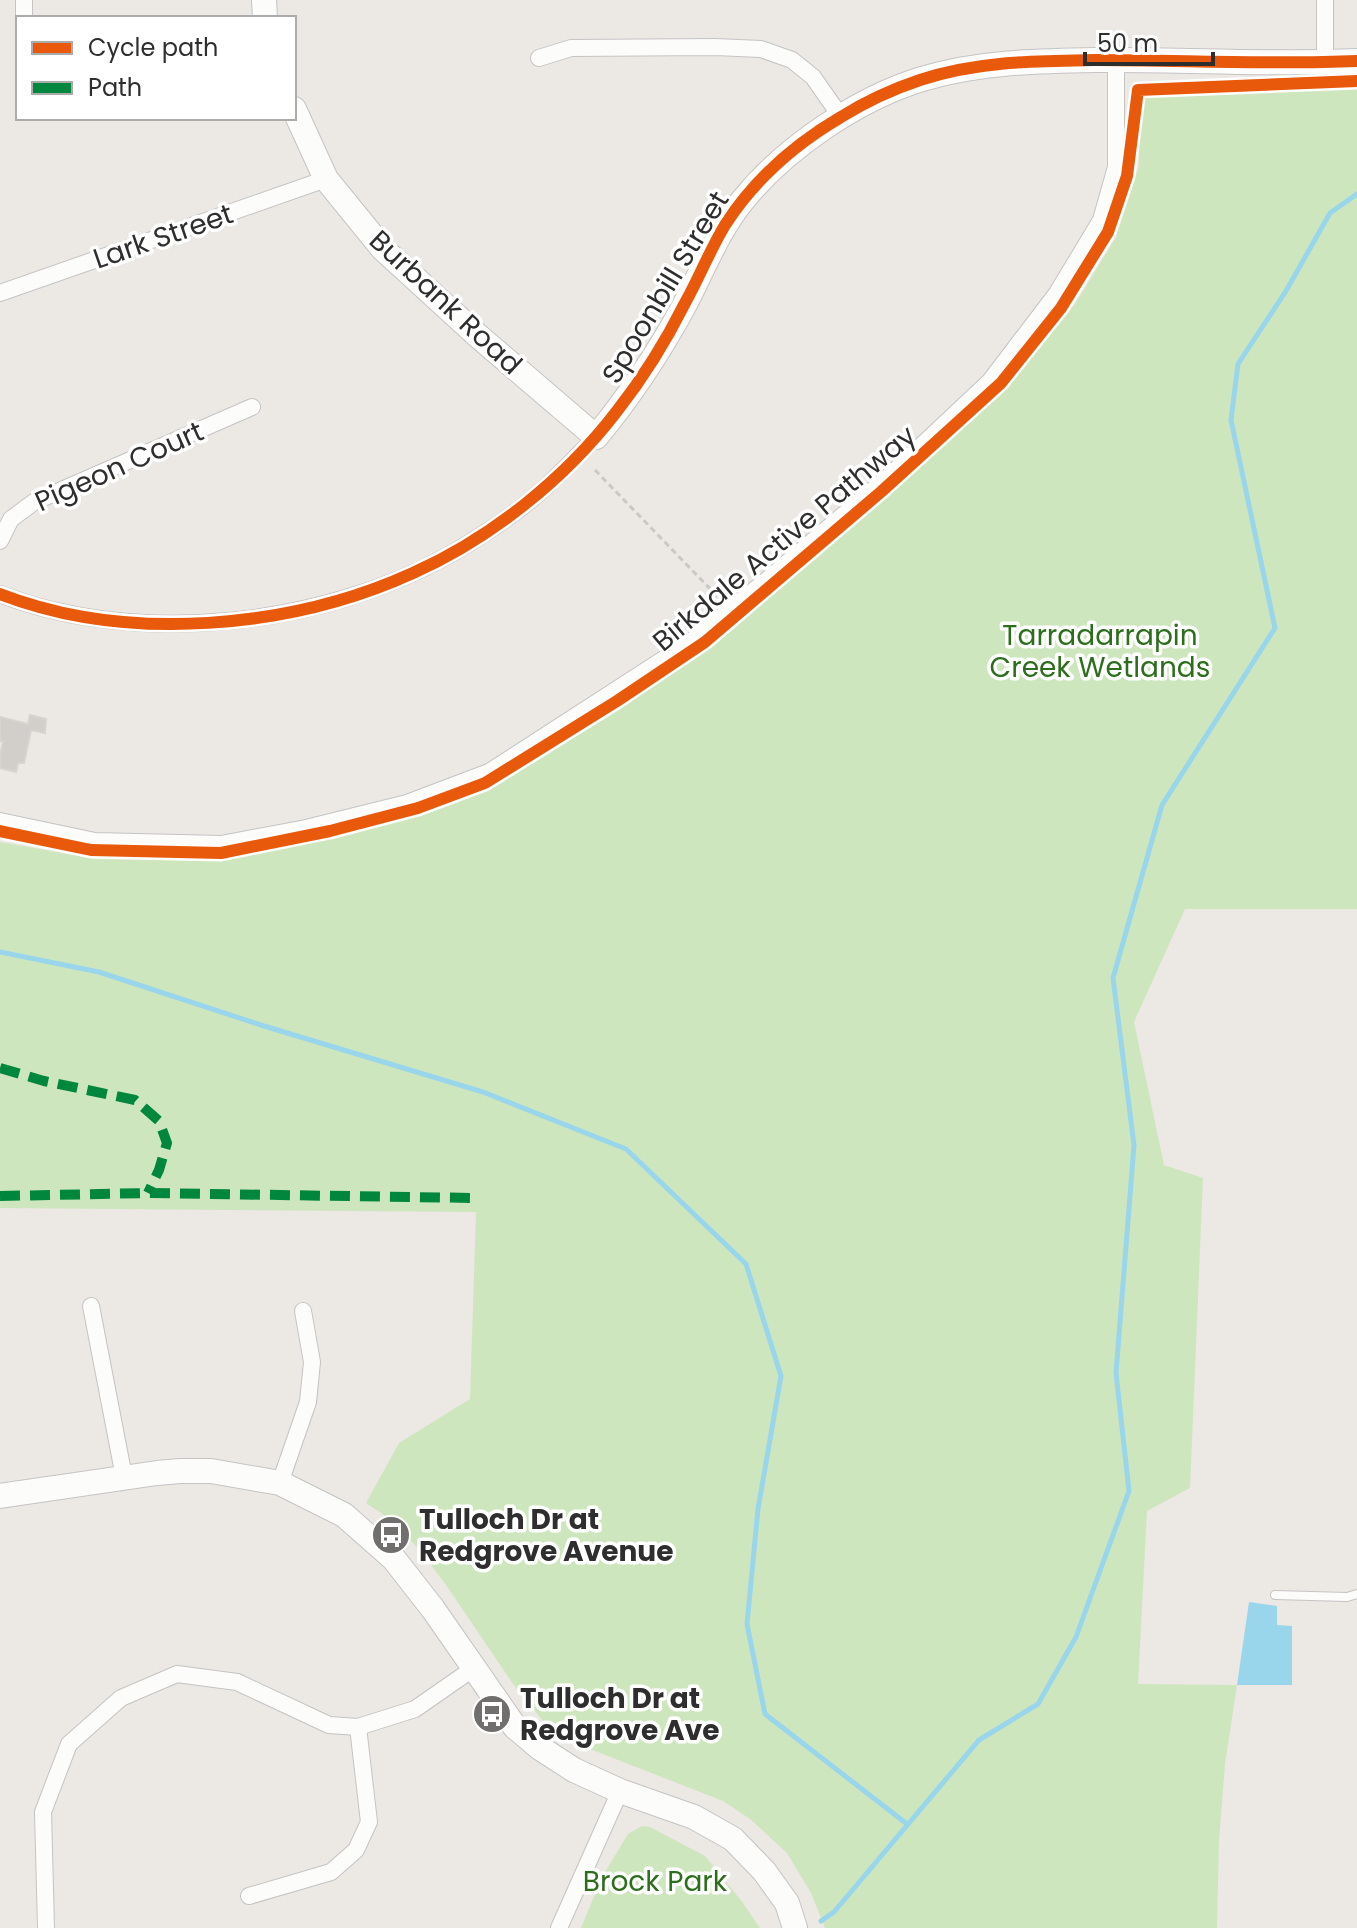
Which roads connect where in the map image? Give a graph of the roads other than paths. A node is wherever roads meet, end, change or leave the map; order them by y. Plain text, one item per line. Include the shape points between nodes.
1 (1325, 0) edge
2 (539, 58) dead end
3 (1116, 60) junction
4 (1357, 61) edge
5 (1325, 62) junction
6 (296, 113) edge
7 (841, 117) junction
8 (326, 179) junction
9 (0, 293) edge
10 (252, 407) dead end
11 (596, 437) junction
12 (0, 541) edge
13 (0, 594) edge
14 (0, 821) edge
15 (91, 1306) dead end
16 (303, 1311) dead end
17 (124, 1477) junction
18 (280, 1483) junction
19 (0, 1496) edge
20 (1357, 1594) edge
21 (1275, 1595) dead end
22 (474, 1668) junction
23 (358, 1727) junction
24 (620, 1791) junction
25 (249, 1896) dead end
26 (46, 1928) edge
27 (559, 1928) edge
28 (795, 1928) edge

1 - 5 street
2 - 7 street via 571,48 761,49 792,60 813,77
3 - 5 street, Spoonbill Street
3 - 7 street, Spoonbill Street via 962,70 919,80
3 - 14 street via 1116,167 1101,220 1057,293 990,381 889,476 690,642 489,772 407,803 221,844 95,841
4 - 5 street, Spoonbill Street
6 - 8 street, Burbank Road
7 - 11 street, Spoonbill Street via 797,147 742,202 666,338
8 - 9 street, Lark Street
8 - 11 street, Burbank Road via 383,249
10 - 12 street, Pigeon Court via 34,502 11,519
11 - 13 street, Spoonbill Street via 547,486 450,554 398,579 294,612 222,621 137,622 63,612
15 - 17 street
16 - 18 street via 312,1362 308,1402
17 - 18 street via 211,1471
17 - 19 street
18 - 22 street via 344,1515 394,1559
20 - 21 lane
22 - 23 street via 415,1709
22 - 24 street via 523,1734 574,1770
23 - 25 street via 369,1822 356,1850 331,1872
23 - 26 street via 329,1725 237,1682 177,1674 121,1698 69,1744 43,1812
24 - 27 street
24 - 28 street via 694,1817 733,1839 787,1903

